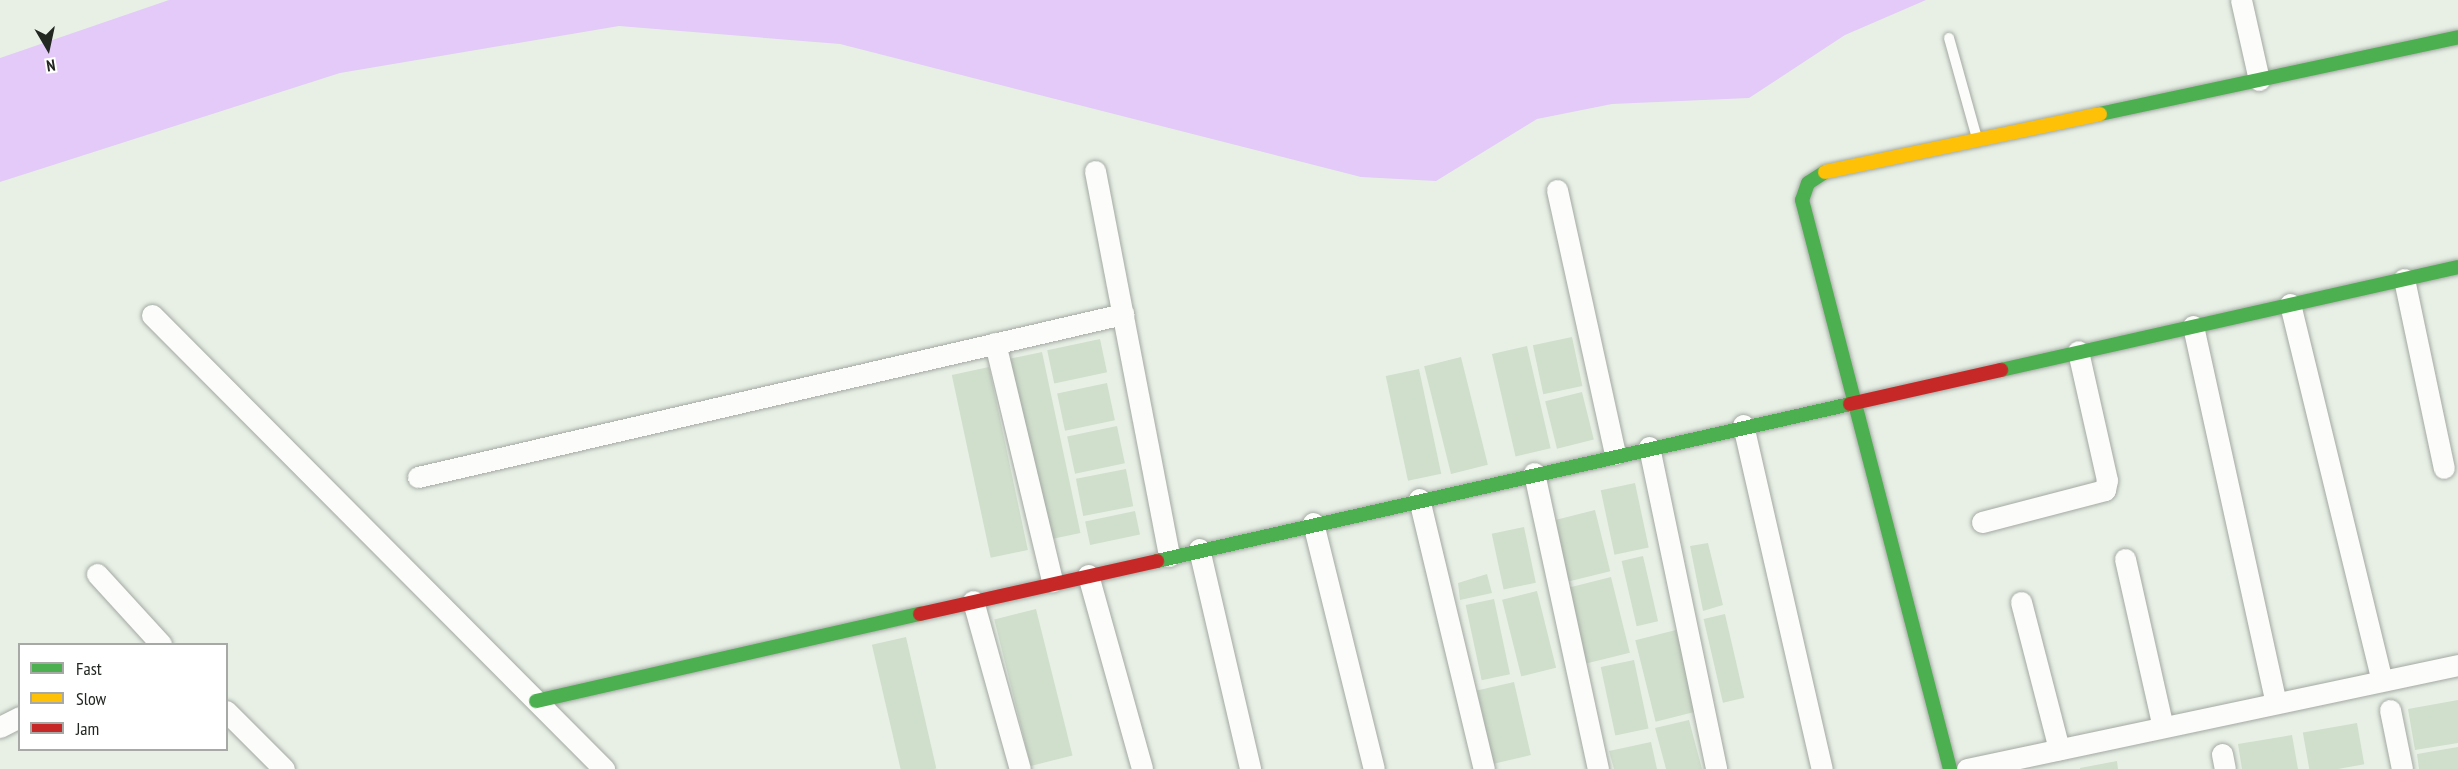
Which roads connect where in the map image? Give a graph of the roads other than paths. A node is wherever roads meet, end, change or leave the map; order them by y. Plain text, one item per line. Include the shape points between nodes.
1 (2241, 0) edge
2 (2458, 37) edge
3 (1949, 39) dead end
4 (2259, 80) junction
5 (1978, 141) junction
6 (1095, 171) dead end
7 (1557, 190) dead end
8 (2458, 267) edge
9 (2404, 279) junction
10 (2290, 304) junction
11 (1123, 314) junction
12 (152, 315) dead end
13 (2193, 326) junction
14 (995, 344) junction
15 (2078, 351) junction
16 (1853, 401) junction
17 (1743, 425) junction
18 (1649, 447) junction
19 (1615, 454) junction
20 (2444, 468) dead end
21 (1534, 473) junction
22 (418, 477) dead end
23 (1419, 499) junction
24 (1982, 522) dead end
25 (1313, 523) junction
26 (1199, 549) junction
27 (1169, 556) junction
28 (2125, 558) dead end
29 (97, 574) dead end
30 (1088, 574) junction
31 (1052, 581) junction
32 (973, 601) junction
33 (2021, 603) dead end
34 (158, 643) edge
35 (2458, 665) edge
36 (2382, 680) junction
37 (536, 701) junction
38 (2276, 703) junction
39 (2390, 710) dead end
40 (228, 713) edge
41 (18, 718) edge
42 (0, 726) edge
43 (2163, 727) junction
44 (2059, 749) junction
45 (284, 769) edge
46 (604, 769) edge
47 (1020, 769) edge
48 (1142, 769) edge
49 (1250, 769) edge
50 (1374, 769) edge
51 (1484, 769) edge
52 (1598, 769) edge
53 (1716, 769) edge
54 (1822, 769) edge
55 (1950, 769) edge
56 (1967, 769) edge
57 (2402, 769) edge

1 - 4 street
2 - 4 street
3 - 5 lane
4 - 5 street
5 - 16 street via 1818,174 1808,183 1802,200
6 - 11 street
7 - 19 street
8 - 9 street
9 - 10 street
9 - 20 street
10 - 13 street
10 - 36 street
11 - 14 street
11 - 27 street
12 - 37 street
13 - 15 street
13 - 38 street
14 - 22 street
14 - 31 street
15 - 16 street
15 - 24 street via 2107,480 2104,490
16 - 17 street
16 - 55 street
17 - 18 street
17 - 54 street
18 - 19 street
18 - 53 street
19 - 21 street
21 - 23 street
21 - 52 street
23 - 25 street
23 - 51 street
25 - 26 street
25 - 50 street
26 - 27 street
26 - 49 street
27 - 30 street
28 - 43 street
29 - 34 street
30 - 31 street
30 - 48 street
31 - 32 street
32 - 37 street
32 - 47 street
33 - 44 street
35 - 36 street
36 - 38 street
37 - 46 street
38 - 43 street
39 - 57 street
40 - 45 street
41 - 42 street
43 - 44 street
44 - 56 street

